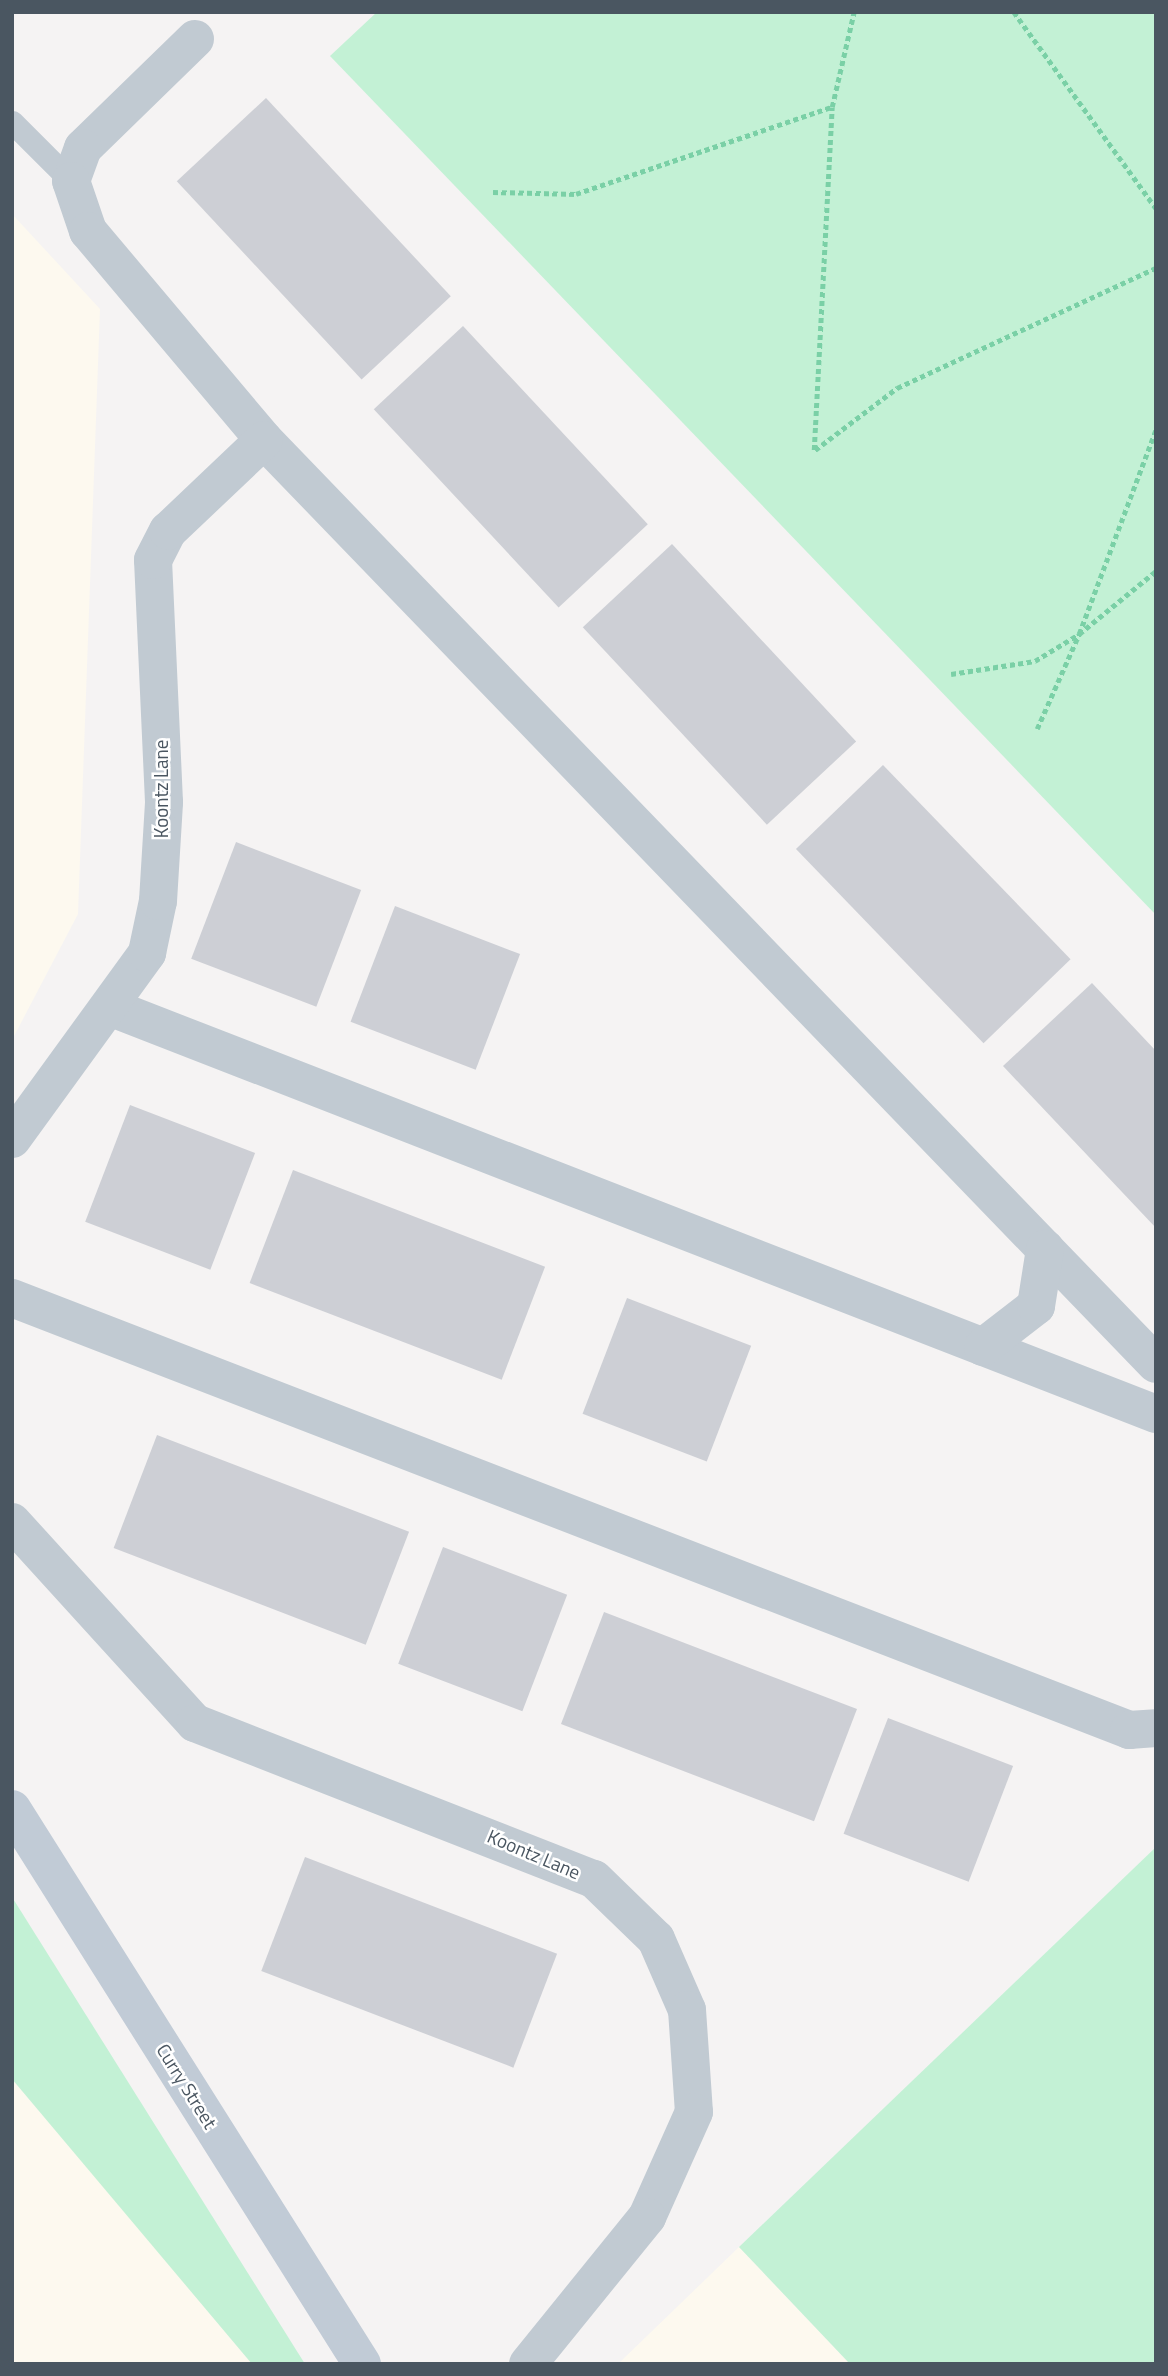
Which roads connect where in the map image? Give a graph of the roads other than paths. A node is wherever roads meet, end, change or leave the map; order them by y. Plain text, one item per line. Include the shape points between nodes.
1 (195, 39) dead end
2 (12, 122) edge
3 (71, 181) junction
4 (264, 440) junction
5 (112, 1008) junction
6 (12, 1139) edge
7 (1045, 1249) junction
8 (12, 1298) edge
9 (983, 1346) junction
10 (1156, 1364) edge
11 (1156, 1413) edge
12 (12, 1522) edge
13 (1156, 1728) edge
14 (12, 1809) edge
15 (362, 2364) edge
16 (528, 2364) edge

1 - 3 street via 83,148
2 - 3 lane
3 - 4 street via 88,231
4 - 5 street, Koontz Lane via 168,531 153,560 164,802 158,901 147,953
4 - 7 street
5 - 6 street, Koontz Lane
5 - 9 street
7 - 9 street via 1035,1306
7 - 10 street
8 - 13 street via 1129,1730
9 - 11 street
12 - 16 street, Koontz Lane via 195,1723 594,1879 656,1940 687,2010 694,2112 647,2217
14 - 15 street, Curry Street

